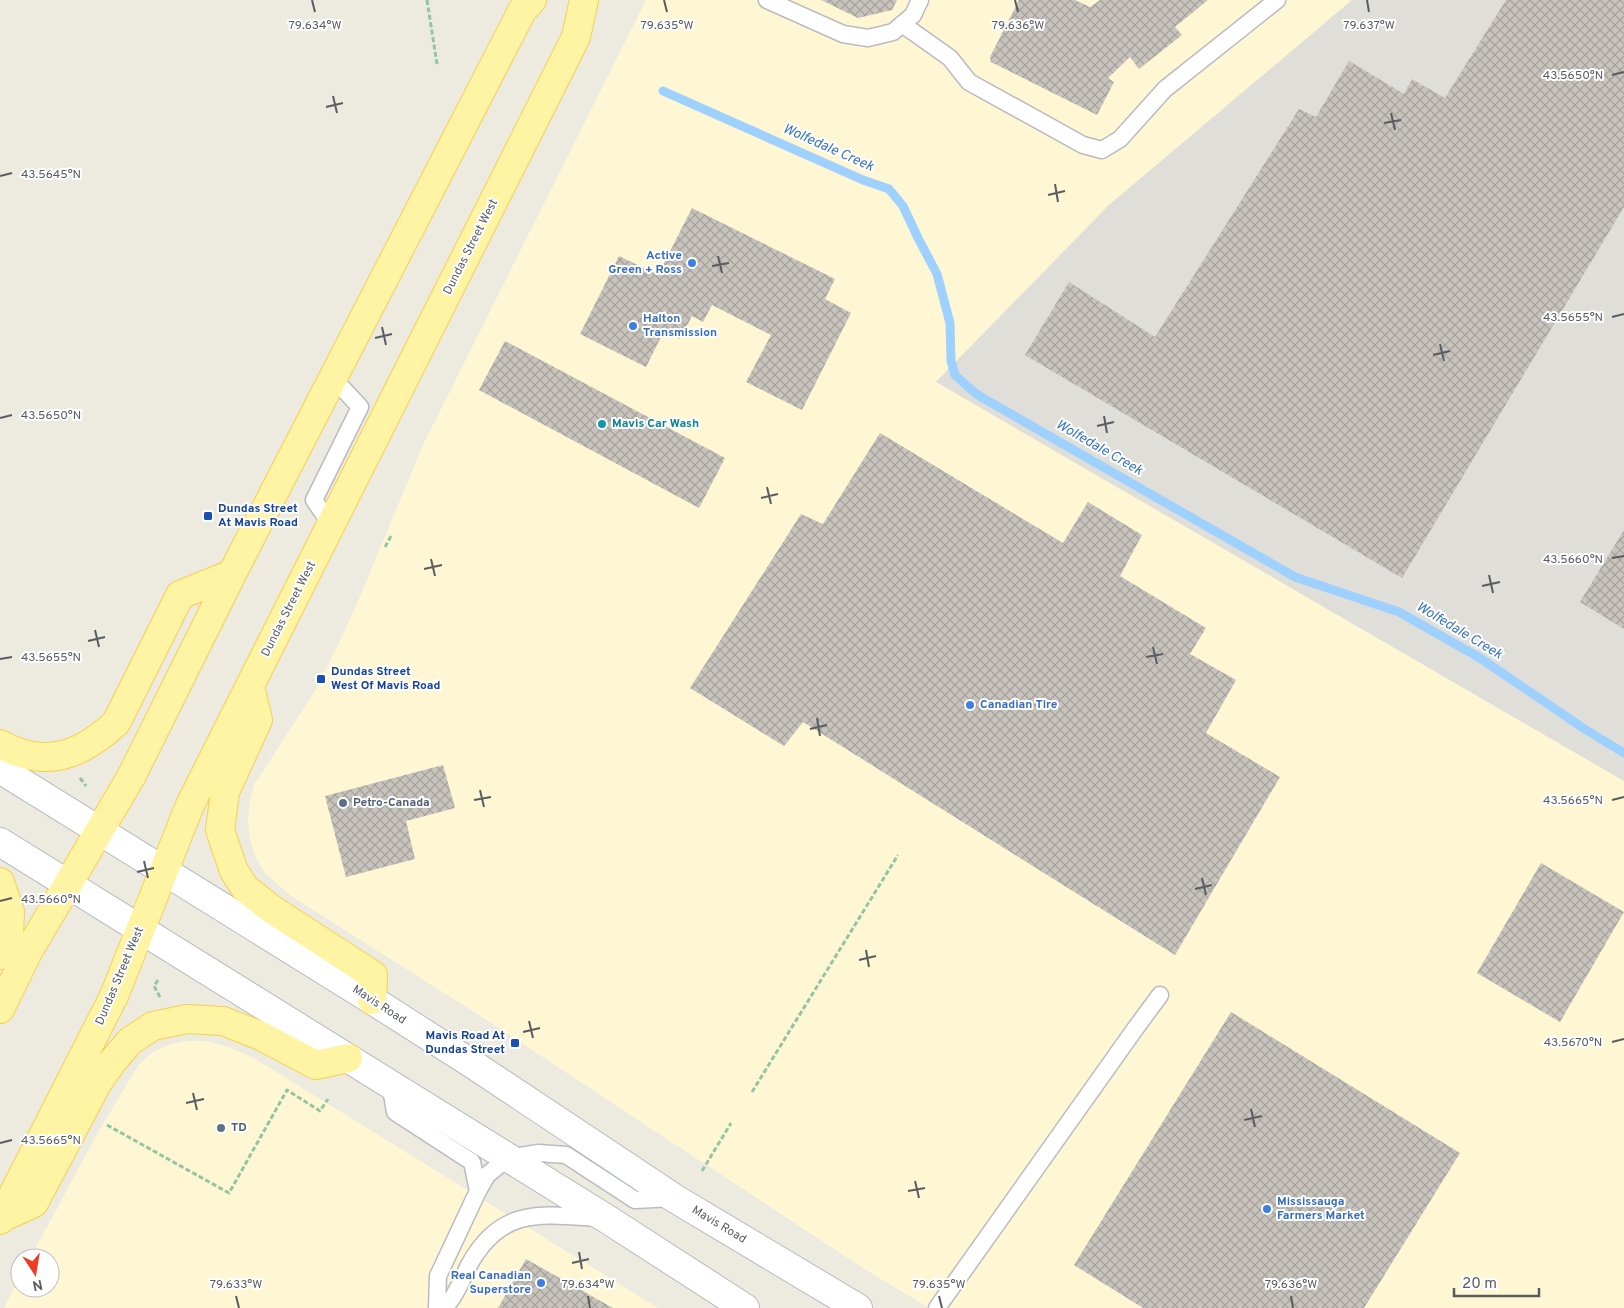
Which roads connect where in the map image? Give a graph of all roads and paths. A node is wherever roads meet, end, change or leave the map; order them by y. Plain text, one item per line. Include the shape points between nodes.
1 (428, 0) edge
2 (532, 0) edge
3 (584, 0) edge
4 (767, 0) edge
5 (920, 0) edge
6 (1277, 0) edge
7 (902, 24) junction
8 (438, 64) dead end
9 (333, 378) junction
10 (331, 525) junction
11 (391, 536) dead end
12 (385, 547) dead end
13 (232, 574) junction
14 (250, 686) junction
15 (0, 744) edge
16 (0, 769) edge
17 (100, 830) junction
18 (0, 842) edge
19 (898, 856) dead end
20 (164, 870) junction
21 (0, 882) edge
22 (68, 884) junction
23 (140, 929) junction
24 (0, 955) edge
25 (1160, 995) dead end
26 (372, 1000) junction
27 (0, 1009) edge
28 (348, 1058) junction
29 (390, 1083) junction
30 (752, 1092) dead end
31 (328, 1099) dead end
32 (101, 1122) dead end
33 (731, 1122) dead end
34 (508, 1158) junction
35 (702, 1171) dead end
36 (478, 1191) junction
37 (674, 1198) junction
38 (1, 1219) edge
39 (607, 1219) junction
40 (438, 1308) edge
41 (745, 1308) edge
42 (858, 1308) edge
43 (937, 1308) edge

1 - 8 path
2 - 9 main road via 522,11
3 - 10 main road, Dundas Street West via 576,38
4 - 7 lane via 843,34 868,38 892,32
5 - 7 lane via 913,15
6 - 7 lane via 1165,89 1120,139 1102,150 1083,145 969,82 950,58
9 - 10 lane via 360,407 314,500
9 - 13 main road
10 - 14 main road, Dundas Street West
11 - 12 path
13 - 15 main road via 180,595 116,723 101,737 81,750 57,756 23,754
13 - 17 main road via 131,777
14 - 20 main road, Dundas Street West via 190,805
14 - 26 main road via 258,720 225,792 220,830 234,871 245,888 270,908 373,975
16 - 17 main road, Mavis Road
17 - 20 main road, Mavis Road
17 - 22 main road
18 - 22 main road
19 - 30 path
20 - 23 main road, Dundas Street West
20 - 26 main road, Mavis Road
21 - 24 main road via 10,912 9,935
22 - 23 main road
22 - 27 main road via 28,952
23 - 28 main road
23 - 38 main road, Dundas Street West via 114,996
25 - 43 lane
26 - 37 main road, Mavis Road
28 - 29 main road
28 - 38 main road via 316,1065 261,1036 223,1021 187,1019 153,1026 130,1041 98,1082 34,1202
29 - 34 main road
29 - 36 lane via 395,1112 472,1162
31 - 32 path via 320,1111 287,1090 229,1194
33 - 35 path
34 - 36 lane via 487,1176
34 - 37 lane via 538,1153 566,1155 635,1200
34 - 39 main road
36 - 40 lane via 438,1276
37 - 42 main road, Mavis Road
39 - 40 lane via 554,1215 521,1218 504,1225 487,1239 450,1301
39 - 41 main road

